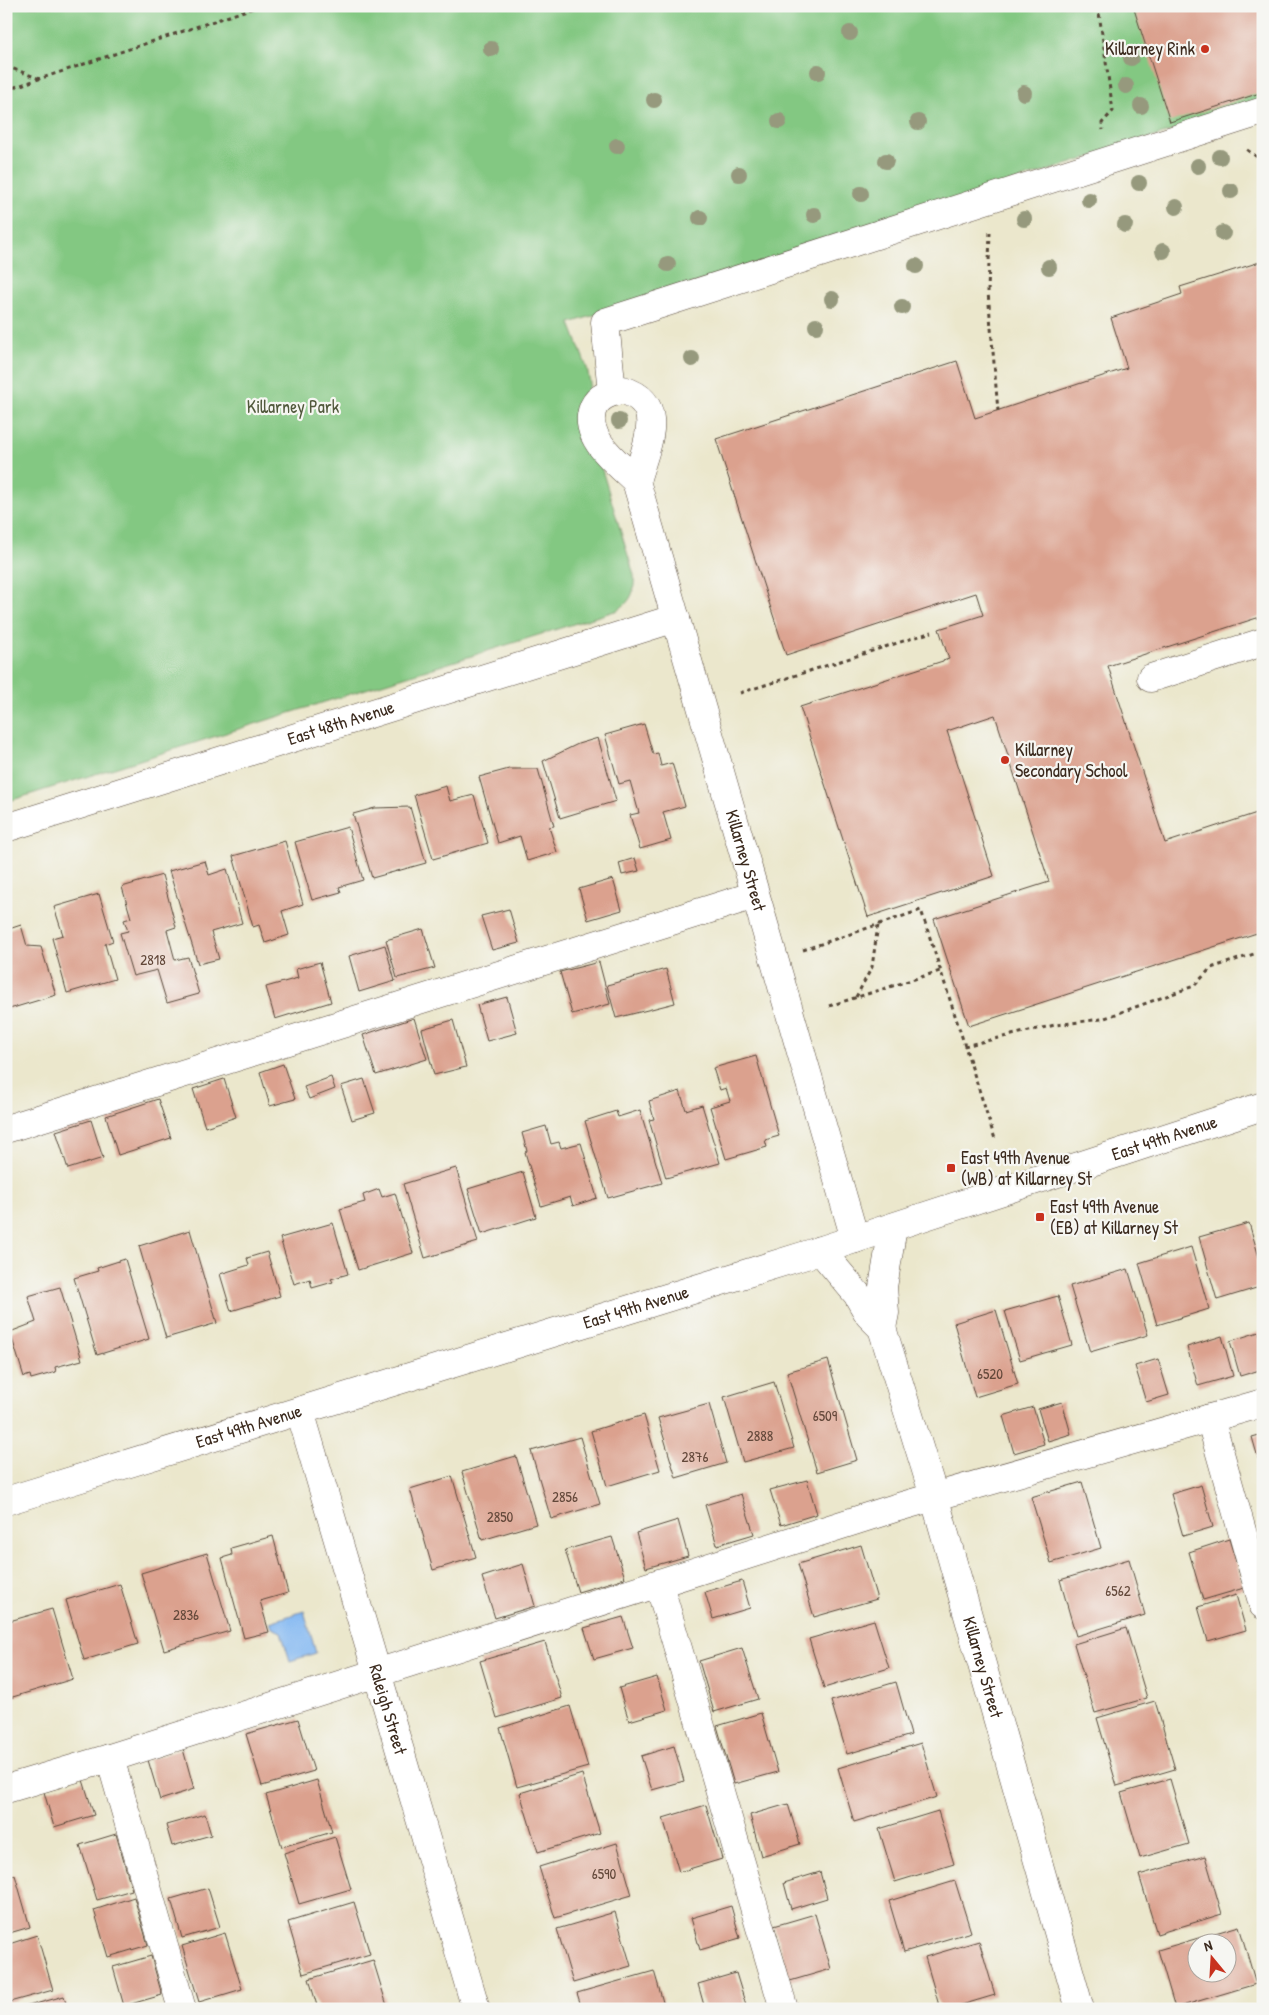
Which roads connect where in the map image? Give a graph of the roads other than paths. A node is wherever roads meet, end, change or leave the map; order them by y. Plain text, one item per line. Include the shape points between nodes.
1 (1263, 111) edge
2 (612, 392) junction
3 (636, 481) junction
4 (676, 618) junction
5 (1263, 642) edge
6 (1151, 678) dead end
7 (6, 828) edge
8 (755, 895) junction
9 (1263, 1106) edge
10 (6, 1129) edge
11 (893, 1227) junction
12 (855, 1239) junction
13 (820, 1250) junction
14 (882, 1328) junction
15 (1263, 1403) edge
16 (300, 1411) junction
17 (1210, 1418) junction
18 (934, 1496) junction
19 (6, 1502) edge
20 (659, 1584) junction
21 (1263, 1605) edge
22 (378, 1671) junction
23 (110, 1758) junction
24 (6, 1789) edge
25 (182, 2009) edge
26 (476, 2009) edge
27 (784, 2009) edge
28 (1080, 2009) edge

1 - 2 street via 605,322
2 - 3 street via 594,406 590,417 591,429 596,440
2 - 3 street via 623,390 634,394 650,411 652,423
3 - 4 street, Killarney Street
4 - 7 street, East 48th Avenue
4 - 8 street, Killarney Street
5 - 6 street
8 - 10 street
8 - 12 street, Killarney Street
9 - 11 street, East 49th Avenue
11 - 12 street, East 49th Avenue
11 - 14 street via 883,1287 885,1313
12 - 13 street, East 49th Avenue
13 - 14 street
13 - 16 street, East 49th Avenue
14 - 18 street, Killarney Street
15 - 17 street
16 - 19 street, East 49th Avenue
16 - 22 street, Raleigh Street
17 - 18 street
17 - 21 street
18 - 20 street
18 - 28 street, Killarney Street
20 - 22 street
20 - 27 street
22 - 23 street
22 - 26 street, Raleigh Street
23 - 24 street
23 - 25 street

